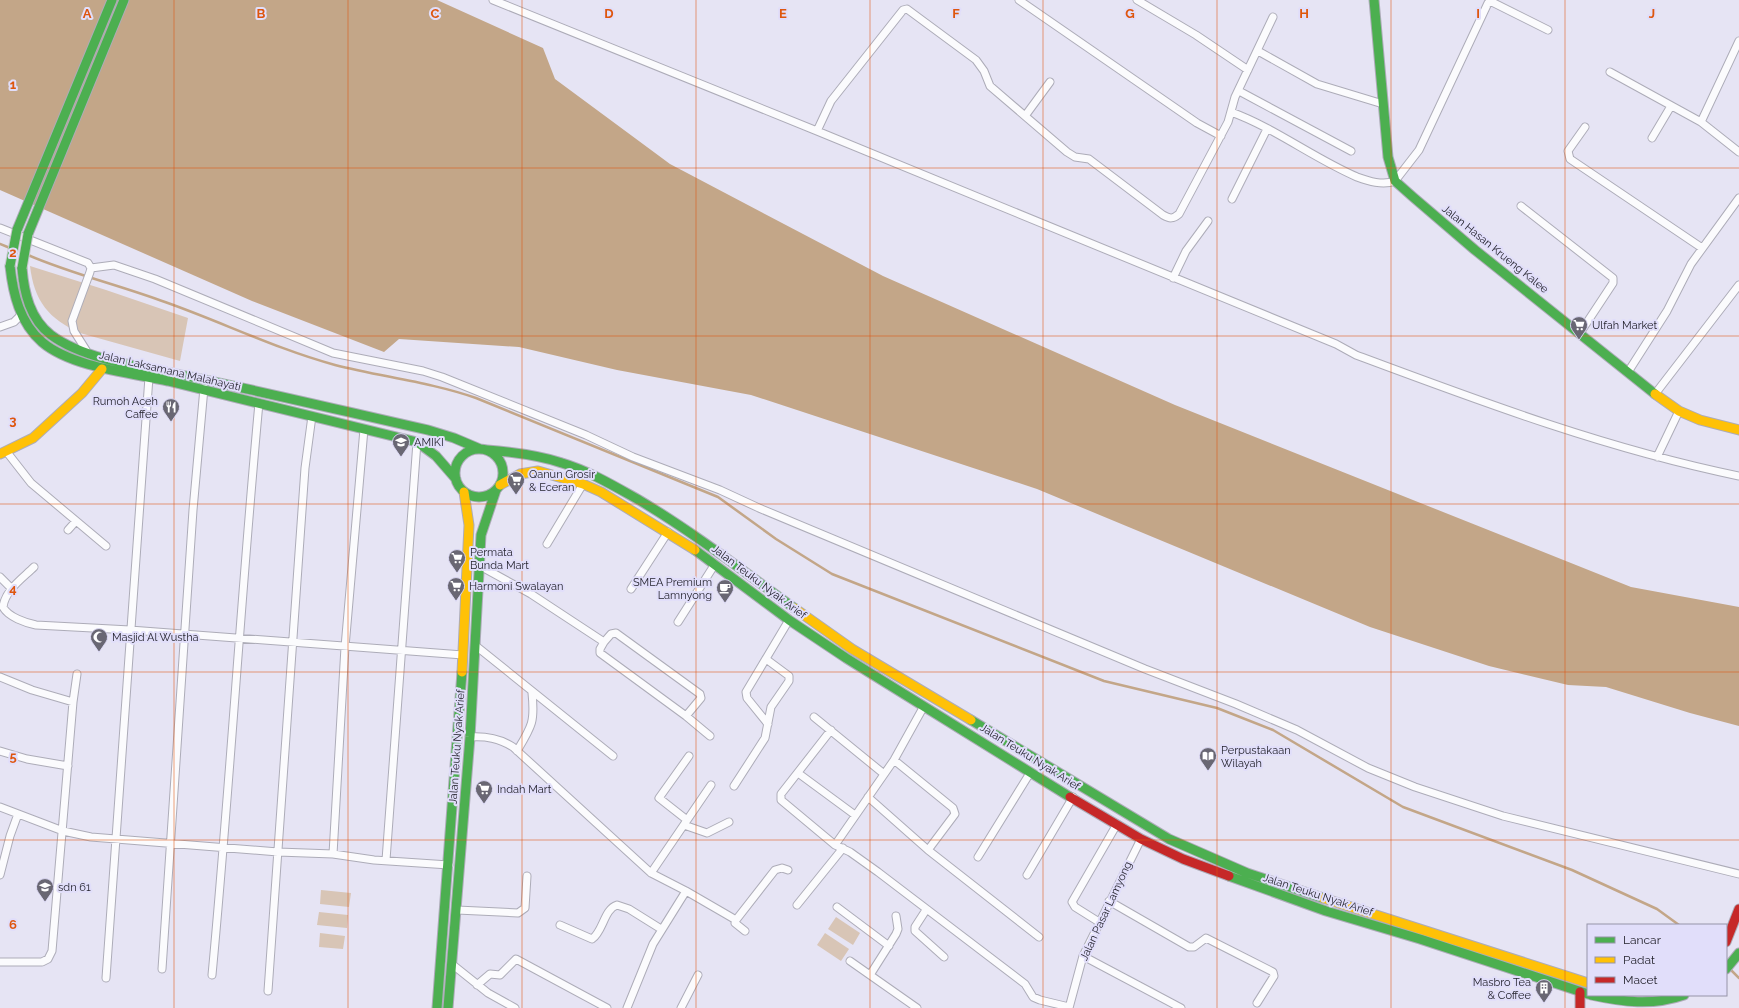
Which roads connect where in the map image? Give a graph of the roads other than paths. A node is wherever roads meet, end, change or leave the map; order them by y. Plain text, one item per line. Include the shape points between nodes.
1 (112, 0) edge
2 (124, 0) edge
3 (492, 0) edge
4 (1019, 0) edge
5 (1137, 0) edge
6 (1374, 0) edge
7 (1274, 17) dead end
8 (1548, 30) dead end
9 (1739, 41) edge
10 (1258, 51) junction
11 (1248, 70) junction
12 (1610, 72) dead end
13 (1050, 82) dead end
14 (1239, 91) junction
15 (1383, 104) junction
16 (1671, 106) junction
17 (1231, 112) junction
18 (1024, 116) junction
19 (1701, 122) junction
20 (1586, 127) dead end
21 (1267, 129) junction
22 (817, 131) junction
23 (1221, 136) junction
24 (1652, 138) dead end
25 (1351, 151) dead end
26 (1739, 152) edge
27 (1395, 181) junction
28 (1739, 198) edge
29 (1232, 199) dead end
30 (1521, 206) dead end
31 (1208, 221) dead end
32 (0, 228) edge
33 (1702, 248) junction
34 (90, 270) junction
35 (1173, 278) junction
36 (1739, 285) edge
37 (21, 315) junction
38 (0, 327) edge
39 (1580, 333) junction
40 (86, 351) junction
41 (102, 370) junction
42 (1628, 372) junction
43 (149, 377) junction
44 (206, 380) junction
45 (204, 391) junction
46 (1655, 394) junction
47 (259, 403) junction
48 (1677, 413) junction
49 (312, 416) junction
50 (364, 429) junction
51 (1738, 430) edge
52 (417, 442) junction
53 (484, 449) junction
54 (3, 452) edge
55 (1657, 457) junction
56 (1739, 476) edge
57 (456, 479) junction
58 (583, 484) junction
59 (498, 487) junction
60 (464, 492) junction
61 (76, 521) junction
62 (68, 530) dead end
63 (668, 532) junction
64 (547, 544) dead end
65 (106, 546) dead end
66 (716, 564) junction
67 (480, 566) junction
68 (34, 567) dead end
69 (0, 577) edge
70 (12, 588) junction
71 (631, 589) dead end
72 (789, 620) junction
73 (678, 622) dead end
74 (130, 630) junction
75 (185, 634) junction
76 (238, 639) junction
77 (604, 642) junction
78 (292, 643) junction
79 (476, 646) junction
80 (345, 647) junction
81 (852, 649) junction
82 (400, 651) junction
83 (463, 655) junction
84 (846, 658) junction
85 (766, 659) junction
86 (77, 674) dead end
87 (0, 677) edge
88 (532, 693) junction
89 (73, 702) junction
90 (924, 706) junction
91 (686, 716) junction
92 (814, 717) dead end
93 (768, 724) junction
94 (831, 730) junction
95 (710, 736) dead end
96 (470, 737) junction
97 (0, 751) edge
98 (517, 751) junction
99 (613, 756) dead end
100 (689, 756) dead end
101 (894, 760) junction
102 (68, 766) junction
103 (798, 773) junction
104 (1030, 773) junction
105 (884, 774) junction
106 (711, 785) dead end
107 (734, 786) dead end
108 (868, 797) junction
109 (1073, 797) junction
110 (0, 808) edge
111 (18, 814) junction
112 (855, 816) junction
113 (686, 822) junction
114 (729, 822) dead end
115 (1117, 824) junction
116 (63, 830) junction
117 (1141, 839) junction
118 (117, 840) junction
119 (171, 843) junction
120 (836, 844) junction
121 (224, 848) junction
122 (843, 848) junction
123 (928, 850) junction
124 (278, 852) junction
125 (333, 854) junction
126 (978, 857) dead end
127 (386, 860) junction
128 (448, 865) junction
129 (788, 870) dead end
130 (651, 873) junction
131 (1739, 874) edge
132 (0, 875) edge
133 (1027, 875) dead end
134 (528, 876) dead end
135 (686, 891) junction
136 (1109, 902) junction
137 (797, 905) dead end
138 (837, 907) dead end
139 (457, 910) junction
140 (926, 910) junction
141 (1739, 910) edge
142 (896, 916) dead end
143 (736, 920) junction
144 (1099, 922) junction
145 (560, 925) dead end
146 (661, 929) junction
147 (1406, 930) junction
148 (745, 931) dead end
149 (1038, 937) dead end
150 (1728, 939) edge
151 (889, 946) junction
152 (1739, 953) edge
153 (1083, 956) junction
154 (944, 957) dead end
155 (850, 961) dead end
156 (0, 962) edge
157 (453, 965) junction
158 (1727, 968) edge
159 (162, 970) dead end
160 (698, 974) dead end
161 (212, 975) dead end
162 (870, 975) junction
163 (106, 978) dead end
164 (1587, 983) edge
165 (477, 985) junction
166 (268, 991) dead end
167 (1584, 993) edge
168 (1595, 996) edge
169 (1680, 996) edge
170 (1257, 1003) dead end
171 (437, 1008) edge
172 (448, 1008) edge
173 (515, 1008) edge
174 (608, 1008) edge
175 (626, 1008) edge
176 (681, 1008) edge
177 (918, 1008) edge
178 (1069, 1008) edge
179 (1181, 1008) edge
180 (1580, 1008) edge

1 - 37 main road, Jalan Laksamana Malahayati, bridge via 17,230 10,266 15,299
2 - 40 main road, Jalan Laksamana Malahayati, bridge via 39,204 28,234 22,268 26,296 38,322 51,335
3 - 22 street
4 - 23 street
5 - 11 street
6 - 15 main road
7 - 10 street
8 - 27 street via 1492,2 1488,3 1419,150
9 - 19 street
10 - 11 street
10 - 15 street via 1317,84
11 - 14 street
12 - 16 street
13 - 18 street
14 - 17 street via 1232,103
14 - 25 street
15 - 27 main road via 1388,157
16 - 19 street
16 - 24 street
17 - 21 street
17 - 23 street
18 - 22 street via 990,86 976,60 906,8 826,107
18 - 23 street via 1067,152 1075,157 1089,159 1169,218 1179,214
19 - 26 street
20 - 33 street via 1568,151 1570,159
21 - 27 street via 1357,177 1381,183
21 - 29 street
22 - 35 street
27 - 39 main road, Jalan Hasan Krueng Kalee via 1475,250
28 - 33 street
30 - 39 street via 1613,278 1609,289
31 - 35 street via 1186,251
32 - 34 street via 87,262
33 - 42 street via 1667,311
34 - 40 street via 72,326
34 - 131 street via 114,264 333,353 423,371 481,392 1145,669 1243,707 1297,730 1368,768 1414,787 1503,816
35 - 55 street via 1422,380 1560,430
36 - 46 street
37 - 38 street via 14,322
37 - 41 main road, Jalan Laksamana Malahayati via 49,347
39 - 42 main road, Jalan Hasan Krueng Kalee
40 - 44 main road, Jalan Laksamana Malahayati
41 - 43 main road, Jalan Laksamana Malahayati
41 - 54 main road via 56,418 28,441
42 - 46 main road, Jalan Hasan Krueng Kalee
43 - 45 main road, Jalan Laksamana Malahayati
43 - 74 street
44 - 45 street
44 - 53 main road, Jalan Laksamana Malahayati via 445,435
45 - 47 main road, Jalan Laksamana Malahayati
45 - 75 street
46 - 48 main road, Jalan Hasan Krueng Kalee
47 - 49 main road, Jalan Laksamana Malahayati
47 - 76 street
48 - 51 main road, Jalan Hasan Krueng Kalee
48 - 55 street
49 - 50 main road, Jalan Laksamana Malahayati
49 - 78 street via 305,468
50 - 52 main road, Jalan Laksamana Malahayati
50 - 80 street
52 - 57 main road, Jalan Laksamana Malahayati via 436,456
52 - 82 street
53 - 57 main road via 462,455 456,466
53 - 59 main road via 498,458 502,464 503,478
53 - 81 main road, Jalan Teuku Nyak Arief via 516,452 553,460 614,485 682,526 801,615
54 - 61 street via 26,478
55 - 56 street
57 - 60 main road
58 - 59 main road, Jalan Teuku Nyak Arief via 538,471 520,474
58 - 63 main road, Jalan Teuku Nyak Arief
58 - 64 street
59 - 60 main road via 484,497
59 - 67 main road, Jalan Teuku Nyak Arief via 483,530
60 - 83 main road, Jalan Teuku Nyak Arief via 469,525
61 - 62 street
61 - 65 street
63 - 66 main road, Jalan Teuku Nyak Arief
63 - 71 street
66 - 72 main road, Jalan Teuku Nyak Arief
66 - 73 street
67 - 77 street via 531,594
67 - 79 main road, Jalan Teuku Nyak Arief
68 - 70 street
69 - 70 street
70 - 74 street via 4,603 4,609 30,624
72 - 84 main road, Jalan Teuku Nyak Arief
72 - 85 street
74 - 75 street
74 - 118 street
75 - 76 street
75 - 119 street
76 - 78 street
76 - 121 street
77 - 91 street via 600,653
77 - 91 street via 611,634 616,633 700,694 701,698
78 - 80 street
78 - 124 street
79 - 88 street
79 - 96 main road, Jalan Teuku Nyak Arief
80 - 82 street
80 - 125 street
81 - 84 main road
81 - 147 main road, Jalan Teuku Nyak Arief via 1169,839 1246,873
82 - 83 street
82 - 127 street
83 - 128 main road, Jalan Teuku Nyak Arief
84 - 90 main road, Jalan Teuku Nyak Arief
85 - 93 street via 745,695
85 - 93 street via 789,676 789,681 771,707
86 - 89 street
87 - 89 street
88 - 98 street via 534,714 530,729
88 - 99 street
89 - 102 street
90 - 101 street
90 - 104 main road, Jalan Teuku Nyak Arief
91 - 95 street
92 - 94 street
93 - 107 street via 765,738
94 - 103 street
94 - 105 street
96 - 98 street via 491,737
96 - 139 main road, Jalan Teuku Nyak Arief
97 - 102 street
98 - 130 street
100 - 113 street via 658,798
101 - 105 street
101 - 123 street via 954,808 955,814
102 - 116 street
103 - 112 street
103 - 120 street via 781,794 781,800
104 - 109 main road, Jalan Teuku Nyak Arief
104 - 126 street
105 - 108 street
106 - 113 street
108 - 112 street
108 - 123 street
109 - 115 main road, Jalan Teuku Nyak Arief
109 - 133 street
110 - 111 street
111 - 116 street
111 - 132 street
112 - 120 street
113 - 114 street via 707,833
113 - 130 street
115 - 117 main road, Jalan Teuku Nyak Arief
115 - 144 street via 1072,902 1075,907
116 - 118 street
116 - 156 street via 54,943 50,955 42,962
117 - 136 street, Jalan Pasar Lamyong
117 - 147 main road, Jalan Teuku Nyak Arief via 1183,859 1326,911
118 - 119 street
118 - 163 street
119 - 121 street
119 - 159 street
120 - 122 street
121 - 124 street
121 - 161 street
122 - 137 street
122 - 140 street
123 - 149 street
124 - 125 street
124 - 166 street
125 - 127 street
127 - 128 street
128 - 171 main road, Jalan Teuku Nyak Arief
129 - 143 street via 775,870
130 - 135 street
134 - 139 street via 525,908 518,913
135 - 143 street
135 - 146 street
136 - 144 street, Jalan Pasar Lamyong
136 - 170 street via 1189,947 1194,947 1206,938 1273,972 1274,976
138 - 151 street
139 - 157 main road, Jalan Teuku Nyak Arief
140 - 154 street via 916,931
140 - 178 street via 1025,984 1033,997
141 - 150 main road
142 - 151 street via 898,931
143 - 148 street via 735,923
144 - 153 street, Jalan Pasar Lamyong
145 - 146 street via 592,939 598,934 612,908 617,905 629,909
146 - 175 street
147 - 164 main road, Jalan Teuku Nyak Arief
147 - 167 main road, Jalan Teuku Nyak Arief
151 - 162 street
152 - 158 main road
153 - 178 street, Jalan Pasar Lamyong
153 - 179 street
155 - 162 street
157 - 165 street
157 - 172 main road, Jalan Teuku Nyak Arief
160 - 176 street
162 - 177 street
165 - 173 street
165 - 174 street via 490,974 500,976 516,960
167 - 180 main road
168 - 169 main road via 1643,1004

